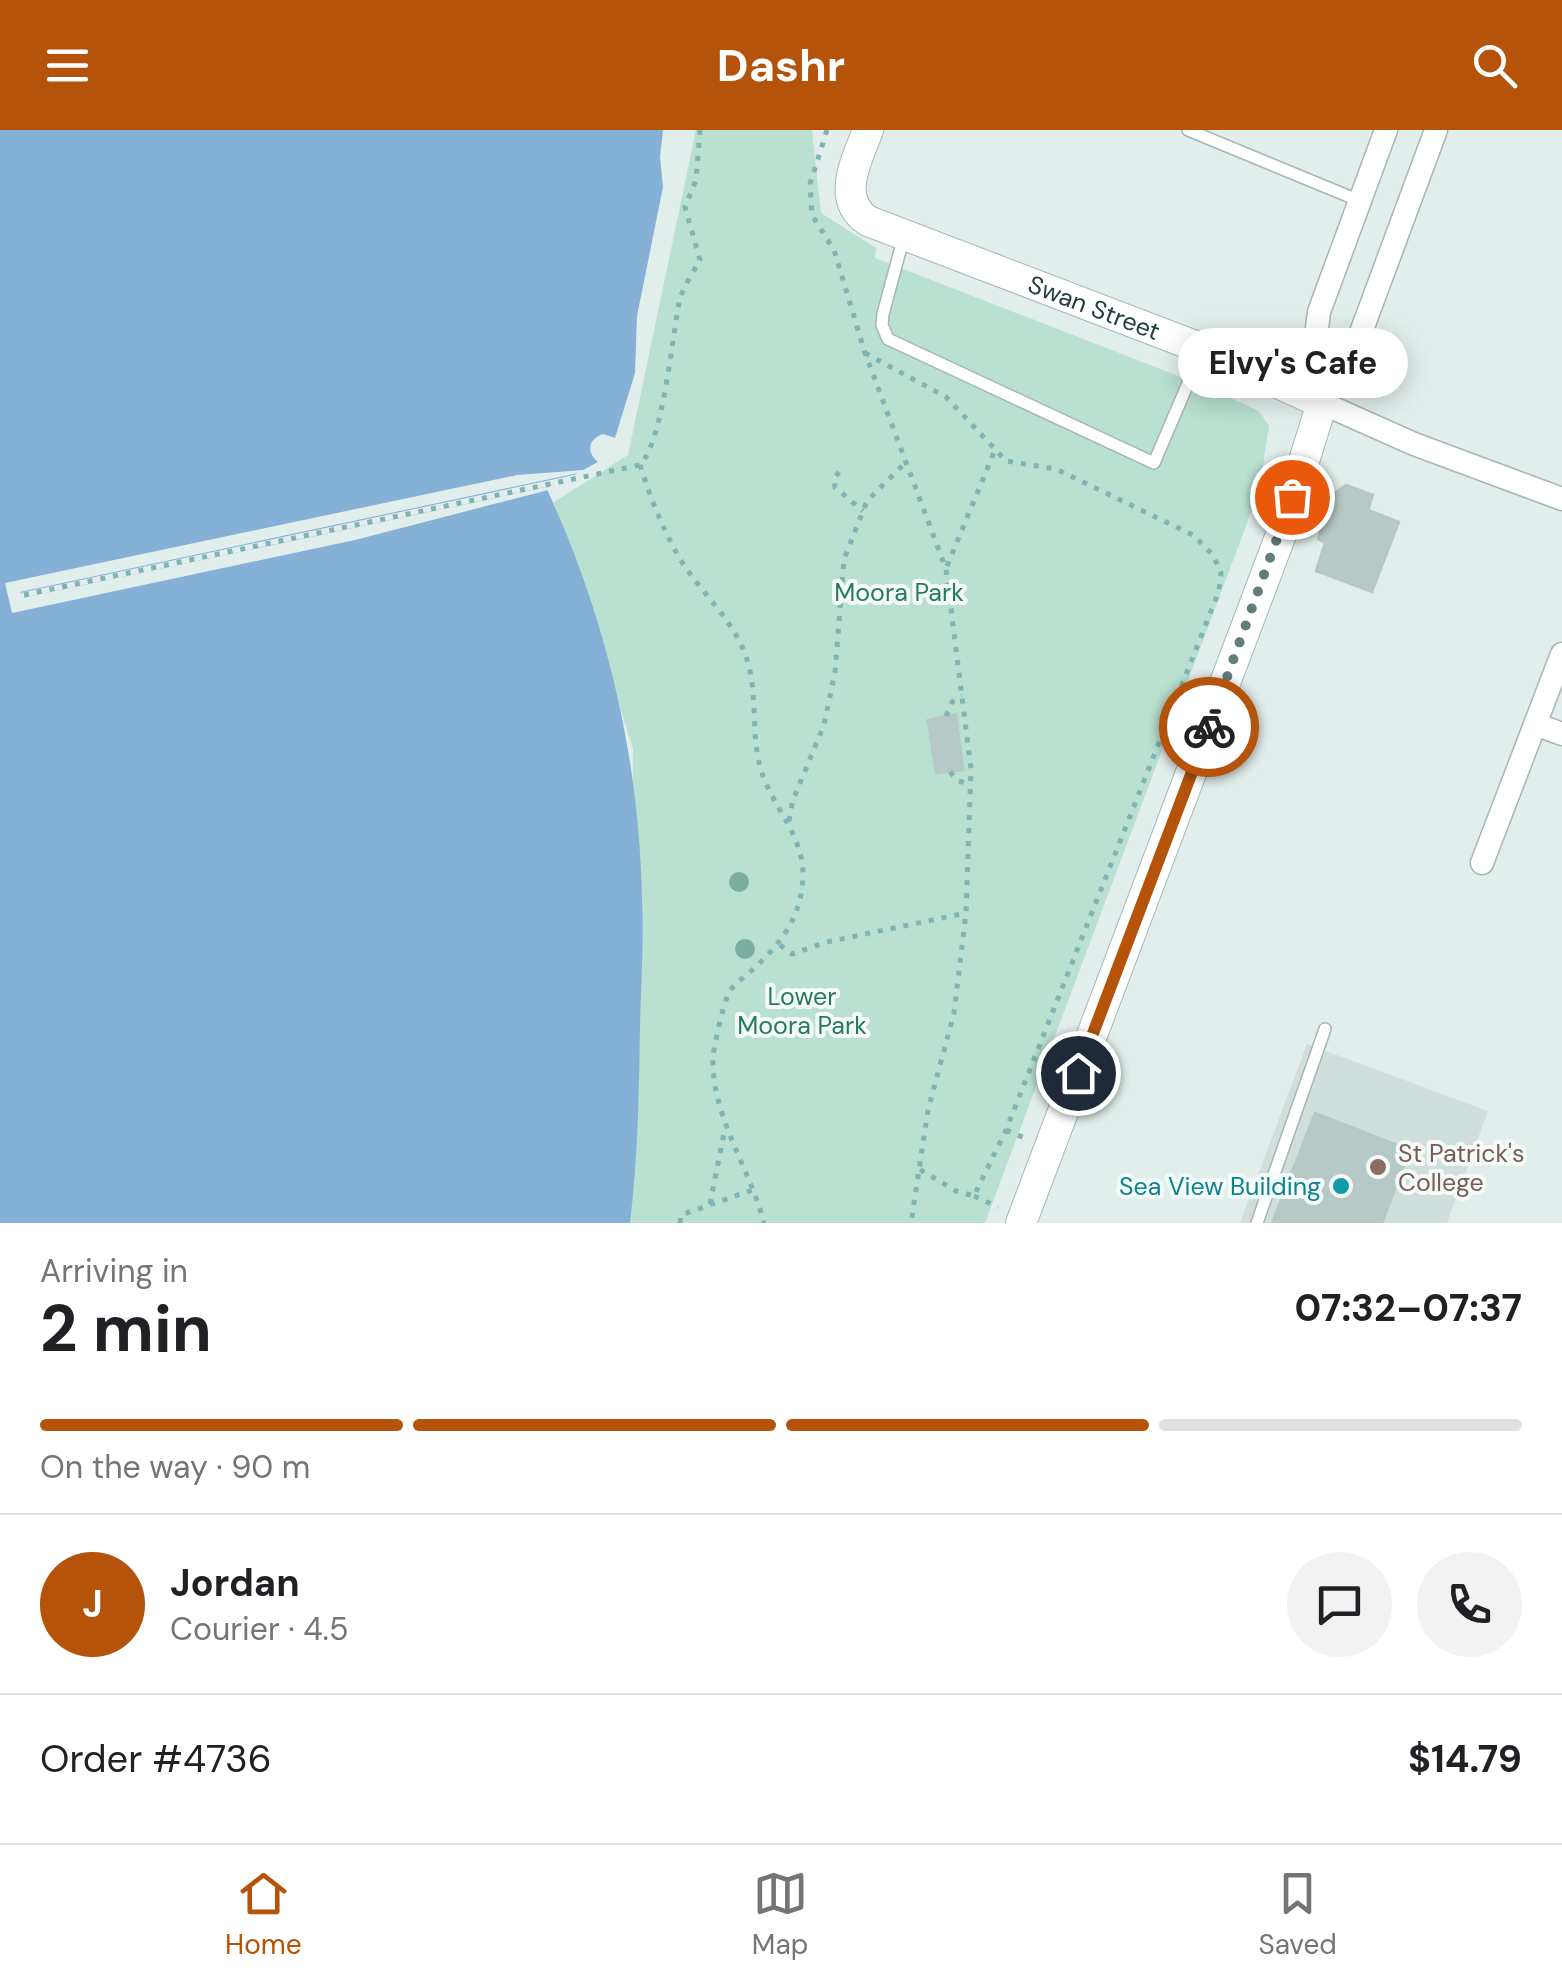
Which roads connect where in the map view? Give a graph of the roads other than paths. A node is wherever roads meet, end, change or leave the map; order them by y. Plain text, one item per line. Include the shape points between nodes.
1 (868, 130) edge
2 (1188, 130) edge
3 (1386, 130) edge
4 (1436, 130) edge
5 (1360, 201) junction
6 (904, 235) junction
7 (1203, 349) junction
8 (1322, 403) junction
9 (1562, 499) edge
10 (1562, 654) edge
11 (1535, 724) junction
12 (1562, 734) edge
13 (1482, 863) dead end
14 (1325, 1029) dead end
15 (1021, 1223) edge
16 (1257, 1223) edge

1 - 6 street, Swan Street via 851,180 852,205 868,221
2 - 5 lane
3 - 5 street
4 - 8 street via 1353,354
5 - 8 street via 1318,312 1313,360
6 - 7 street, Swan Street
6 - 7 lane via 883,314 888,340 1154,463
7 - 8 street, Swan Street
8 - 9 street, Swan Street
8 - 15 street via 1282,532
10 - 11 street
11 - 12 street
11 - 13 street
14 - 16 lane

